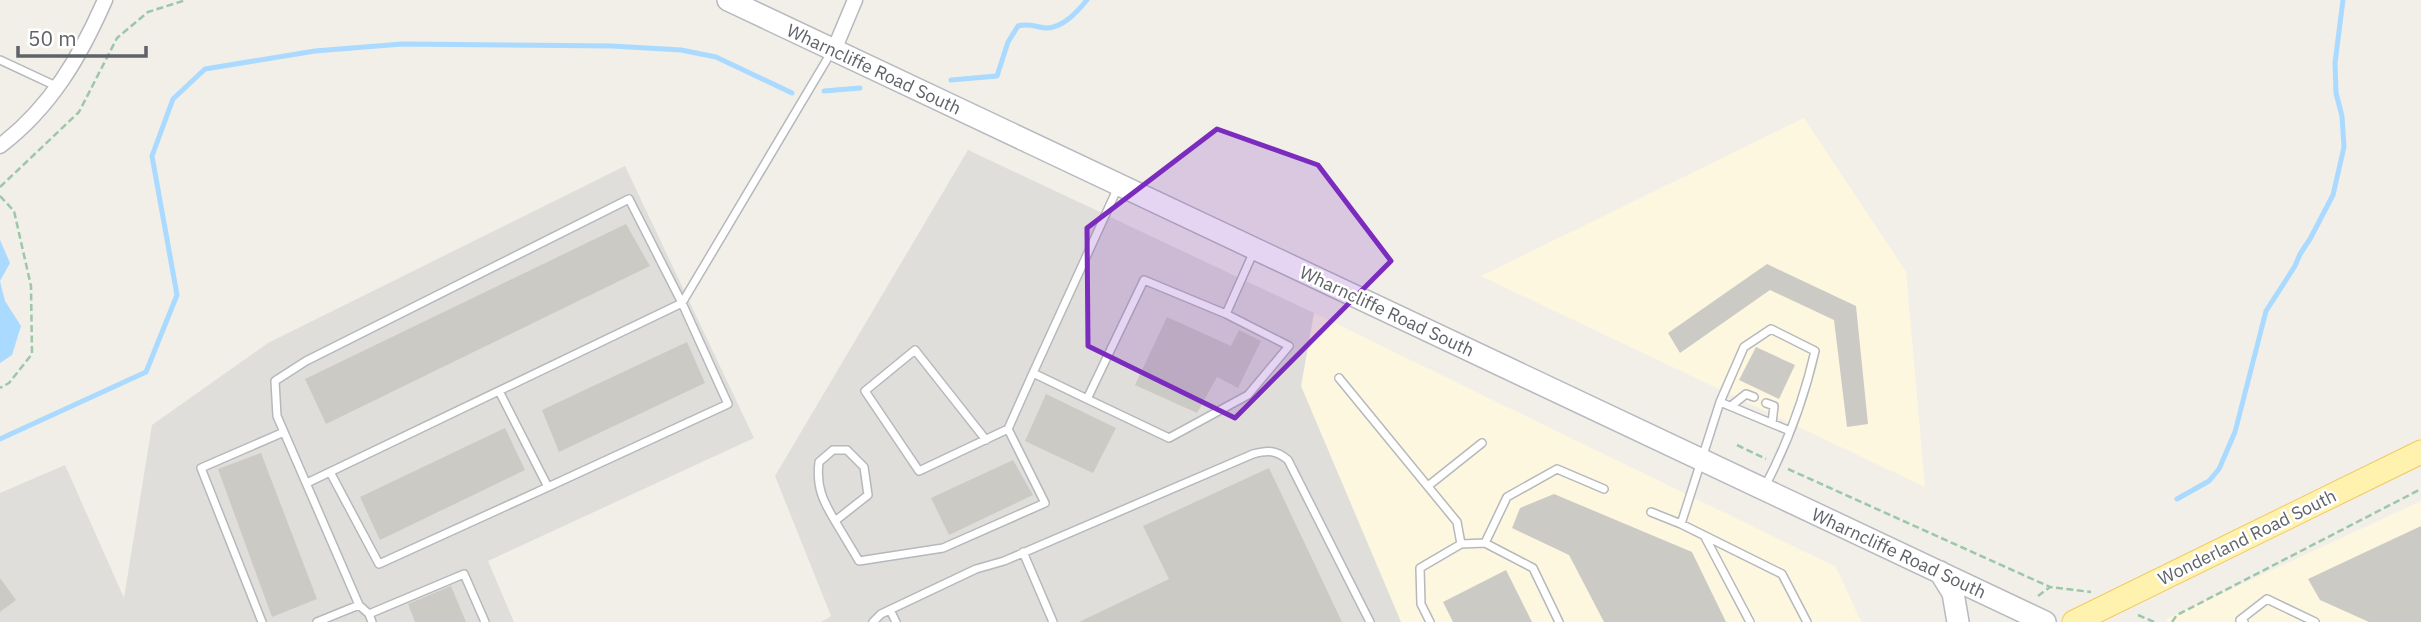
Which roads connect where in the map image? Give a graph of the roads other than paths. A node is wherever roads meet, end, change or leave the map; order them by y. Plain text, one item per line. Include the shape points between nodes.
1 (105, 0) edge
2 (728, 0) edge
3 (855, 0) edge
4 (834, 50) junction
5 (0, 60) edge
6 (59, 87) junction
7 (0, 146) edge
8 (1119, 185) junction
9 (1255, 249) junction
10 (682, 303) junction
11 (1226, 314) junction
12 (1033, 373) junction
13 (1339, 378) dead end
14 (499, 391) junction
15 (1754, 397) dead end
16 (1087, 399) junction
17 (1720, 402) junction
18 (1766, 402) dead end
19 (1731, 406) junction
20 (1772, 423) junction
21 (1008, 429) junction
22 (1790, 430) junction
23 (284, 432) junction
24 (985, 440) junction
25 (1482, 443) dead end
26 (2421, 452) edge
27 (1700, 459) junction
28 (330, 472) junction
29 (307, 483) junction
30 (548, 486) junction
31 (1428, 486) junction
32 (1604, 489) dead end
33 (1763, 489) junction
34 (1651, 512) dead end
35 (835, 522) junction
36 (1681, 524) junction
37 (1705, 537) junction
38 (1485, 543) junction
39 (1461, 544) junction
40 (1023, 552) junction
41 (1940, 572) junction
42 (359, 605) junction
43 (890, 610) junction
44 (370, 618) edge
45 (262, 622) edge
46 (317, 622) edge
47 (485, 622) edge
48 (873, 622) edge
49 (896, 622) edge
50 (1053, 622) edge
51 (1370, 622) edge
52 (1430, 622) edge
53 (1559, 622) edge
54 (1750, 622) edge
55 (1807, 622) edge
56 (1958, 622) edge
57 (2045, 622) edge
58 (2074, 622) edge
59 (2244, 622) edge
60 (2315, 622) edge

1 - 6 street
2 - 4 main road, Wharncliffe Road South
3 - 4 street
4 - 8 main road, Wharncliffe Road South
4 - 10 lane
5 - 6 lane
6 - 7 street
8 - 9 main road, Wharncliffe Road South
8 - 12 lane
9 - 11 lane
9 - 27 main road, Wharncliffe Road South
10 - 14 lane
10 - 23 lane via 629,199 275,381 277,416
10 - 30 lane via 728,404
11 - 16 lane via 1144,280
11 - 16 lane via 1289,346 1248,395 1169,438
12 - 16 lane
12 - 21 lane
13 - 31 lane
14 - 28 lane
14 - 30 lane
15 - 19 lane via 1746,394
17 - 19 lane
17 - 22 lane via 1744,347 1771,329 1815,351
17 - 27 lane
18 - 20 lane via 1774,406
19 - 20 lane
20 - 22 lane
21 - 24 lane
21 - 35 lane via 1045,503 943,548 859,561
22 - 33 lane
23 - 29 lane
23 - 45 lane via 201,468
24 - 24 lane via 919,471 865,391 915,350
25 - 31 lane
26 - 58 main road, Wonderland Road South
27 - 33 main road, Wharncliffe Road South
27 - 36 lane
28 - 29 lane
28 - 30 lane via 379,564
29 - 42 lane
31 - 39 lane via 1457,522
32 - 38 lane via 1557,469 1507,497
33 - 41 main road, Wharncliffe Road South
34 - 36 lane
35 - 35 lane via 868,495 863,467 847,450 833,450 819,462 817,479
36 - 37 lane
37 - 54 lane
37 - 55 lane via 1782,574
38 - 39 lane
38 - 53 lane via 1533,568
39 - 52 lane via 1420,568 1421,604
40 - 43 lane
40 - 50 lane
40 - 51 lane via 1253,454 1279,452 1288,460
41 - 56 main road via 1952,593
41 - 57 main road, Wharncliffe Road South
42 - 44 lane
42 - 46 lane
43 - 48 lane
43 - 49 lane
44 - 47 lane via 464,573
59 - 60 lane via 2240,620 2266,599

